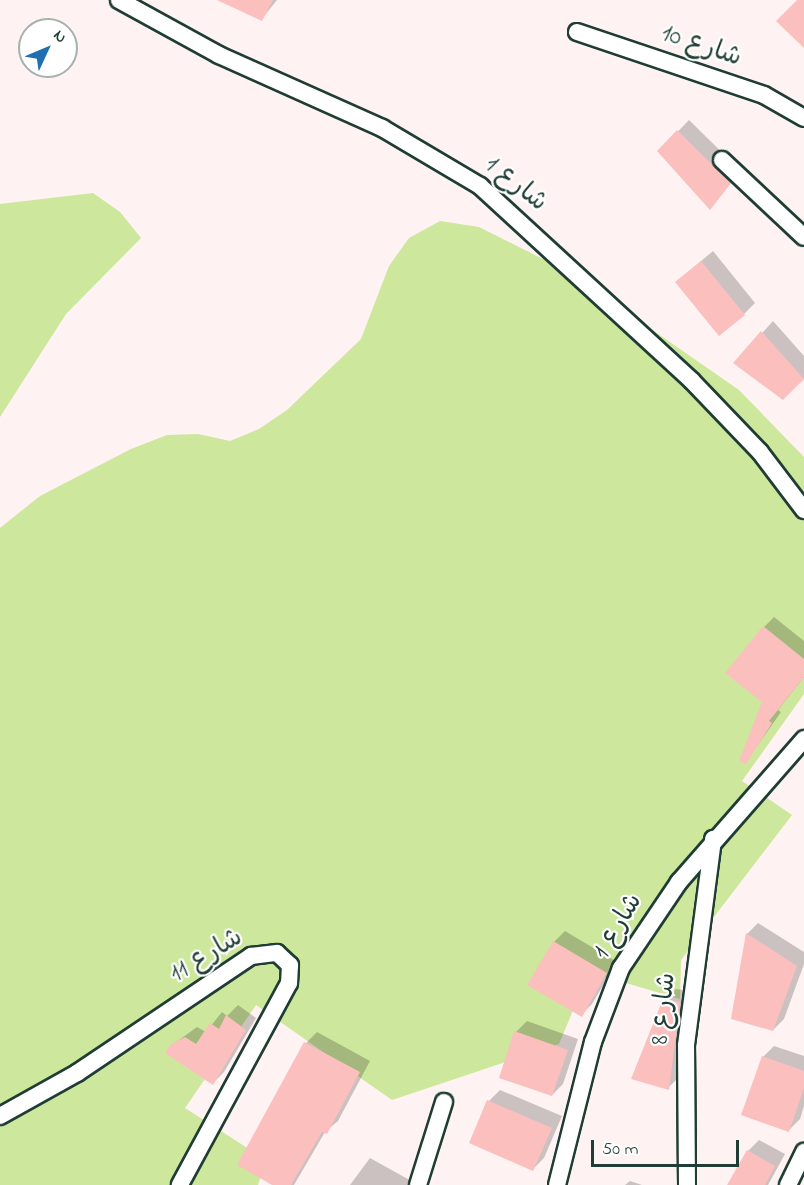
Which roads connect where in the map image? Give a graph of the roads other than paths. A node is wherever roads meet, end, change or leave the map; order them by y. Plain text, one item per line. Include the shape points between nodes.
1 (119, 0) edge
2 (577, 32) dead end
3 (804, 118) edge
4 (722, 160) dead end
5 (804, 237) edge
6 (804, 510) edge
7 (804, 739) edge
8 (713, 839) junction
9 (444, 1101) dead end
10 (0, 1116) edge
11 (804, 1152) edge
12 (794, 1181) edge
13 (180, 1185) edge
14 (418, 1185) edge
15 (557, 1185) edge
16 (687, 1185) edge

1 - 6 street, شارع 1 via 219,55 392,133 480,186 691,380 760,452
2 - 3 street, شارع 10 via 764,95
4 - 5 street
7 - 8 street, شارع 1
8 - 15 street, شارع 1 via 644,929 621,968 592,1042
8 - 16 street, شارع 8 via 686,1045
9 - 14 street
10 - 13 street, شارع 11 via 77,1072 251,956 277,953 290,965 289,983
11 - 12 street

